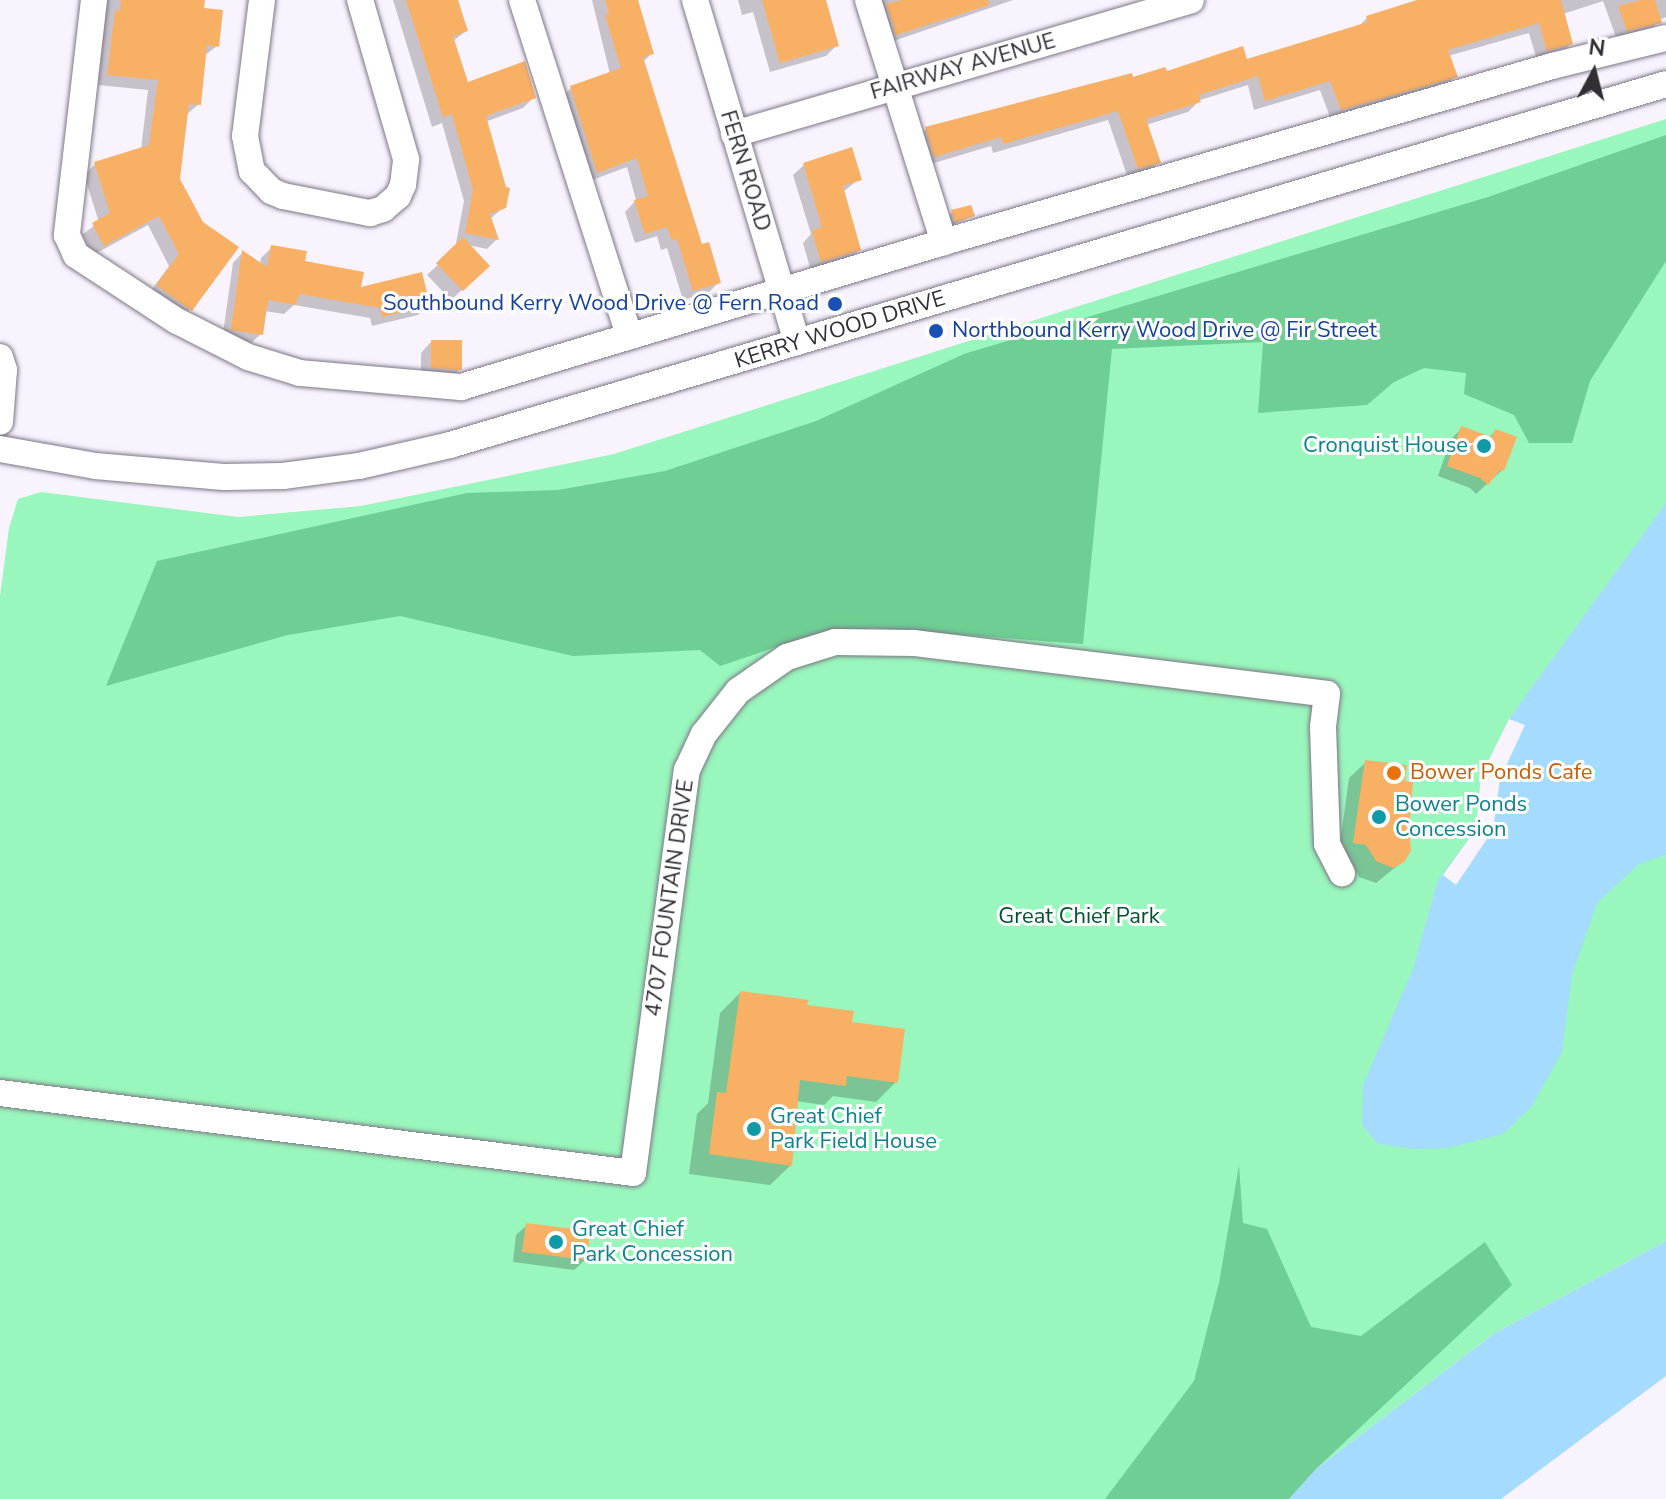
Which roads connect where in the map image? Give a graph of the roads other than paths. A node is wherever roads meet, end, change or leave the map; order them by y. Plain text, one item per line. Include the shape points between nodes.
1 (94, 0) edge
2 (262, 0) edge
3 (360, 0) edge
4 (522, 0) edge
5 (695, 0) edge
6 (868, 0) edge
7 (1191, 0) edge
8 (1666, 38) edge
9 (1666, 84) edge
10 (896, 87) junction
11 (734, 134) junction
12 (944, 242) junction
13 (781, 290) junction
14 (629, 336) junction
15 (797, 342) junction
16 (0, 357) edge
17 (0, 422) edge
18 (0, 449) edge
19 (1342, 873) dead end
20 (0, 1093) edge

1 - 14 street via 67,235 76,255 177,321 248,357 300,373 461,387
2 - 3 street via 245,136 252,171 283,196 370,213 398,196 406,159
4 - 14 street
5 - 11 street, FERN ROAD
6 - 10 street
7 - 10 street, FAIRWAY AVENUE
8 - 12 street via 1552,66
9 - 15 street, KERRY WOOD DRIVE
10 - 11 street, FAIRWAY AVENUE
10 - 12 street
11 - 13 street, FERN ROAD
12 - 13 street
13 - 14 street
13 - 15 street, FERN ROAD
15 - 18 street, KERRY WOOD DRIVE via 450,445 359,466 224,477 95,466
16 - 17 street
19 - 20 street, 4707 FOUNTAIN DRIVE via 1327,844 1327,694 914,643 835,642 787,657 738,691 704,734 687,770 633,1173

